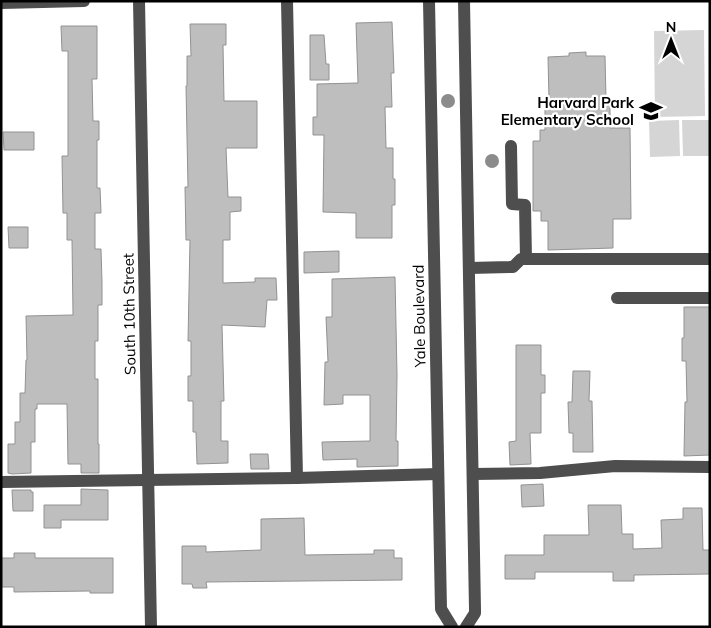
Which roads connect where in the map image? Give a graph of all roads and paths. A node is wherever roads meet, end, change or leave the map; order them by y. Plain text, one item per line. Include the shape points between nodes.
1 (84, 1) edge
2 (139, 1) edge
3 (287, 1) edge
4 (429, 1) edge
5 (464, 1) edge
6 (1, 3) edge
7 (511, 146) dead end
8 (710, 258) edge
9 (526, 259) junction
10 (470, 268) junction
11 (617, 298) dead end
12 (710, 298) edge
13 (710, 467) edge
14 (438, 474) junction
15 (473, 474) junction
16 (297, 478) junction
17 (148, 480) junction
18 (1, 482) edge
19 (152, 627) edge
20 (452, 627) edge
21 (466, 627) edge

1 - 6 street
2 - 17 street, South 10th Street
3 - 16 street
4 - 14 street, Yale Boulevard
5 - 10 street
7 - 9 street via 512,204 525,206
8 - 9 street
9 - 10 street via 521,259 513,267
10 - 15 street
11 - 12 street
13 - 15 street via 615,466 540,473
14 - 16 street
14 - 20 street, Yale Boulevard via 441,609
15 - 21 street via 475,613
16 - 17 street
17 - 18 street
17 - 19 street, South 10th Street

